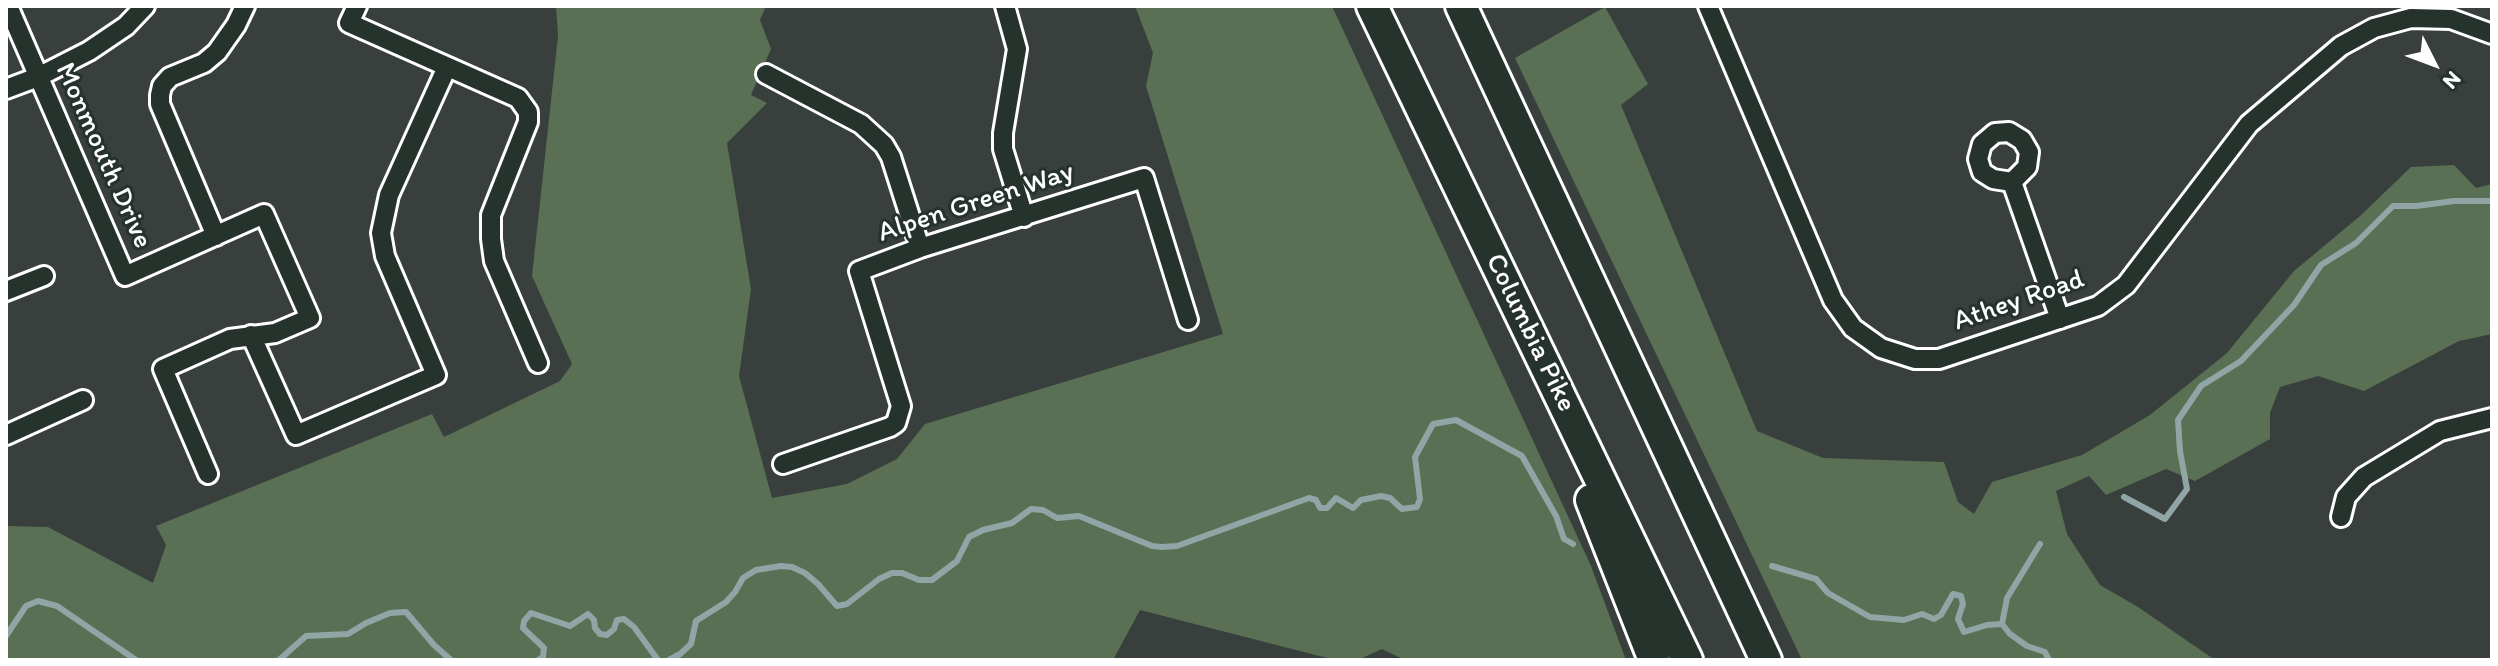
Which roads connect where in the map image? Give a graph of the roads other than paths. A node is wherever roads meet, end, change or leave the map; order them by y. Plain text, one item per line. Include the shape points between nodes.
1 (8, 6) edge
2 (145, 6) edge
3 (245, 6) edge
4 (357, 6) edge
5 (1005, 6) edge
6 (1372, 6) edge
7 (1461, 6) edge
8 (1708, 6) edge
9 (2492, 34) edge
10 (447, 67) junction
11 (766, 74) dead end
12 (38, 77) junction
13 (6, 89) edge
14 (2012, 182) dead end
15 (1024, 217) junction
16 (216, 236) junction
17 (920, 248) junction
18 (1498, 268) junction
19 (44, 276) dead end
20 (6, 291) edge
21 (2060, 319) junction
22 (1188, 320) dead end
23 (251, 335) junction
24 (538, 363) dead end
25 (83, 400) dead end
26 (2492, 418) edge
27 (6, 435) edge
28 (783, 464) dead end
29 (208, 474) dead end
30 (2341, 517) dead end
31 (1654, 660) edge
32 (1687, 660) edge
33 (1766, 660) edge

1 - 12 street, Monmouth Drive
2 - 12 street via 89,51
3 - 16 street via 217,52 170,77 160,95
4 - 10 street via 349,23
5 - 15 street via 1017,49 1003,149
6 - 18 highway, Columbia Pike
7 - 33 highway
8 - 21 street, Athey Road via 1833,300 1853,328 1881,348 1915,359 1939,359
9 - 21 street, Athey Road via 2451,19 2411,18 2374,28 2341,46 2249,124 2126,285 2098,306
10 - 23 street via 389,195 381,233 385,256 436,375 296,435
10 - 24 street via 518,98 528,112 491,215 491,239 494,261
11 - 17 street via 861,124 884,145
12 - 13 street
12 - 16 street, Monmouth Drive via 125,276
14 - 21 street
15 - 17 street, Alpen Green Way
15 - 22 street, Alpen Green Way via 1144,178
16 - 23 street, Monmouth Drive via 264,214 310,318 275,333
17 - 28 street, Alpen Green Way via 859,271 901,406 896,423
18 - 31 highway
18 - 32 highway, Columbia Pike
19 - 20 street
23 - 29 street, Monmouth Drive via 163,369
25 - 27 street
26 - 30 street via 2440,431 2364,477 2346,497

